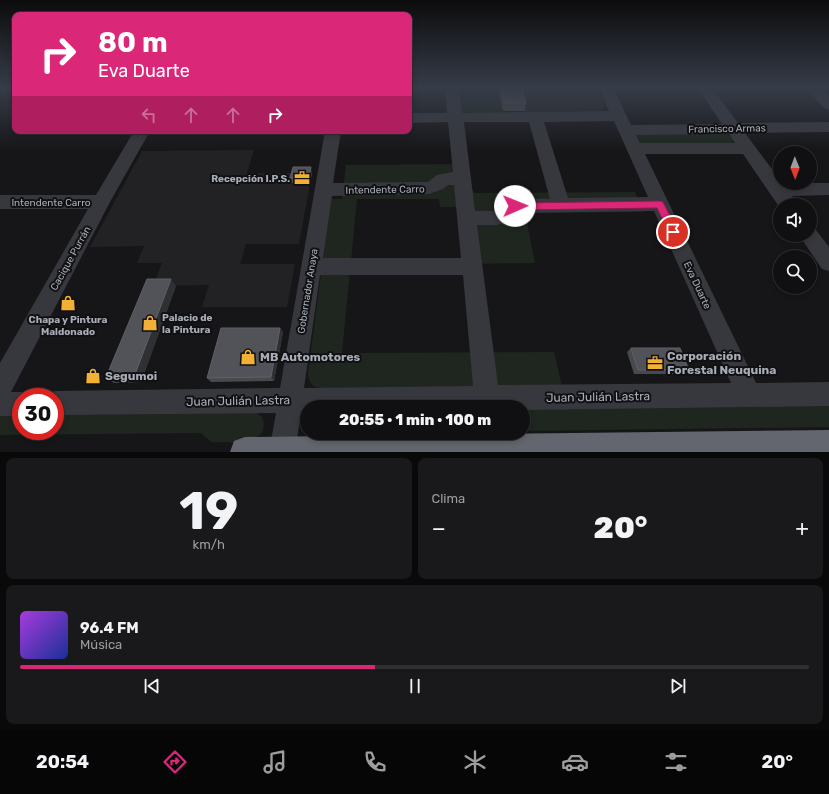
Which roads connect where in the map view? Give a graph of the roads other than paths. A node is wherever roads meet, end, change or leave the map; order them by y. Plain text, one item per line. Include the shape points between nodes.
1 (455, 109) edge
2 (616, 109) edge
3 (720, 109) edge
4 (535, 117) junction
5 (412, 118) edge
6 (456, 118) junction
7 (622, 123) junction
8 (829, 127) edge
9 (733, 128) junction
10 (140, 134) edge
11 (332, 134) edge
12 (747, 148) junction
13 (634, 149) junction
14 (462, 178) junction
15 (773, 184) edge
16 (817, 189) edge
17 (829, 189) edge
18 (323, 190) junction
19 (777, 190) edge
20 (783, 198) edge
21 (0, 202) edge
22 (101, 202) junction
23 (660, 204) junction
24 (561, 206) junction
25 (467, 218) junction
26 (814, 242) edge
27 (829, 263) edge
28 (472, 266) junction
29 (311, 267) junction
30 (0, 387) edge
31 (829, 394) edge
32 (749, 395) junction
33 (487, 398) junction
34 (289, 401) junction
35 (64, 403) edge
36 (0, 404) edge
37 (12, 404) edge
38 (829, 445) edge
39 (245, 452) edge
40 (282, 452) edge

1 - 6 street
2 - 7 street, Eva Duarte
3 - 9 street
4 - 6 street, Francisco Armas
4 - 7 street, Francisco Armas
4 - 24 street
5 - 6 street, Francisco Armas
6 - 14 street
7 - 9 street, Francisco Armas
7 - 13 street, Eva Duarte
8 - 9 street, Francisco Armas
9 - 12 street
10 - 22 street, Cacique Purrán
11 - 18 street, Gobernador Anaya
12 - 13 street, Francisco Armas
12 - 15 street
13 - 23 street, Eva Duarte
14 - 18 street, Intendente Carro via 443,178 429,188
14 - 25 street
16 - 17 street
18 - 29 street, Gobernador Anaya
19 - 20 street
21 - 22 street, Intendente Carro
22 - 30 street, Cacique Purrán
23 - 24 street
23 - 32 street, Eva Duarte
24 - 25 street via 510,207 497,218
25 - 28 street
26 - 27 street
28 - 29 street
28 - 33 street
29 - 34 street, Gobernador Anaya
31 - 32 street, Juan Julián Lastra
32 - 33 street, Juan Julián Lastra
33 - 34 street, Juan Julián Lastra
34 - 35 street, Juan Julián Lastra
34 - 40 street, Gobernador Anaya
36 - 37 street
38 - 40 highway
39 - 40 highway

